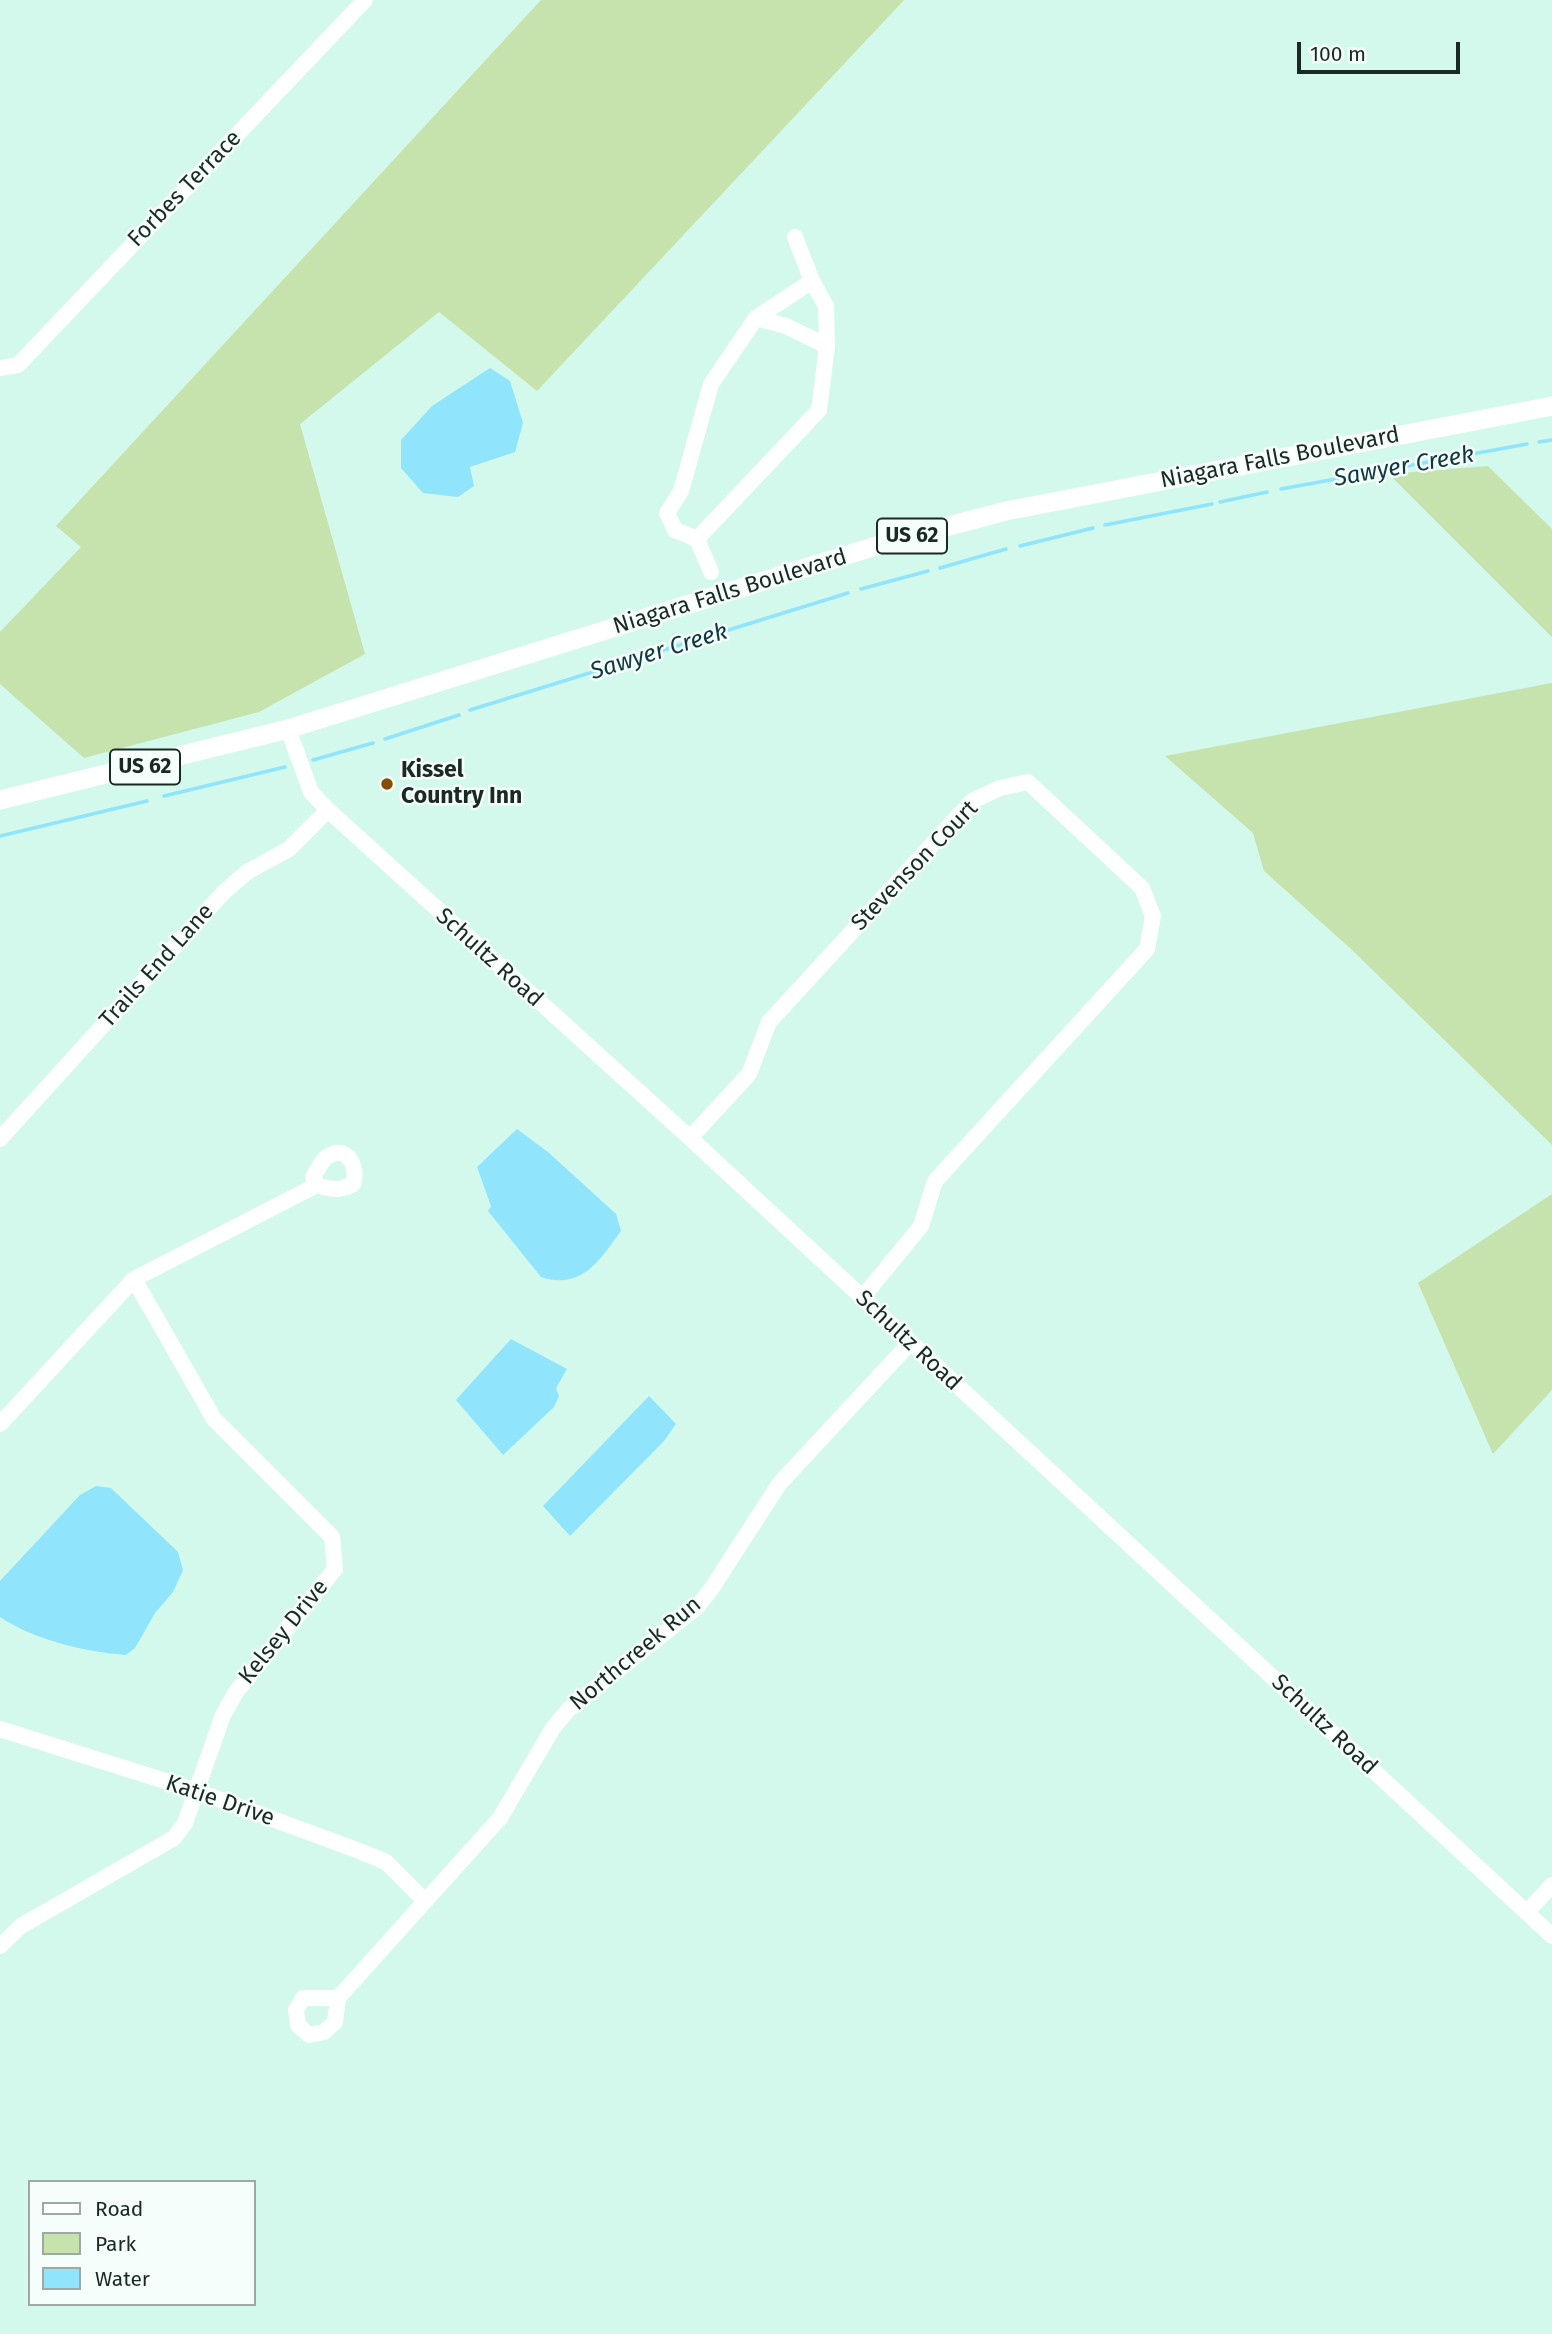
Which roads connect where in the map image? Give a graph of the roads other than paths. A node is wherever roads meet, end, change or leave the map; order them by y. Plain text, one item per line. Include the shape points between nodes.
1 (365, 0) edge
2 (795, 237) dead end
3 (812, 281) junction
4 (756, 318) junction
5 (828, 346) junction
6 (0, 368) edge
7 (1552, 407) edge
8 (697, 539) junction
9 (711, 572) dead end
10 (288, 729) junction
11 (0, 800) edge
12 (328, 810) junction
13 (0, 1139) edge
14 (690, 1139) junction
15 (317, 1185) dead end
16 (134, 1279) junction
17 (862, 1298) junction
18 (910, 1343) junction
19 (0, 1424) edge
20 (0, 1729) edge
21 (197, 1791) junction
22 (1552, 1885) edge
23 (425, 1901) junction
24 (1527, 1912) junction
25 (1552, 1936) edge
26 (0, 1946) edge
27 (338, 1998) dead end

1 - 6 street, Forbes Terrace via 18,365
2 - 3 street
3 - 4 street
3 - 5 street via 826,306
4 - 5 street
4 - 8 street via 711,384 681,491 667,513 675,530
5 - 8 street via 819,410
7 - 10 main road, Niagara Falls Boulevard / US 62 via 1006,511 892,541
8 - 9 street
10 - 11 main road, Niagara Falls Boulevard / US 62
10 - 12 street, Schultz Road via 311,792
12 - 13 street, Trails End Lane via 289,849 247,872 224,892
12 - 14 street, Schultz Road
14 - 17 street, Schultz Road
14 - 17 street, Stevenson Court via 749,1074 776,1013 972,801 1028,782 1142,888 1153,916 1147,949 935,1181 921,1226
15 - 16 street
16 - 19 street
16 - 21 street, Kelsey Drive via 214,1419 332,1537 335,1554 335,1569 325,1583 236,1692 223,1715
17 - 18 street, Schultz Road
18 - 23 street, Northcreek Run via 779,1484 697,1607 568,1710 500,1818
18 - 24 street, Schultz Road
20 - 21 street, Katie Drive
21 - 23 street, Katie Drive via 386,1862
21 - 26 street, Kelsey Drive via 174,1838 21,1926
22 - 24 street
23 - 27 street, Northcreek Run
24 - 25 street, Schultz Road

